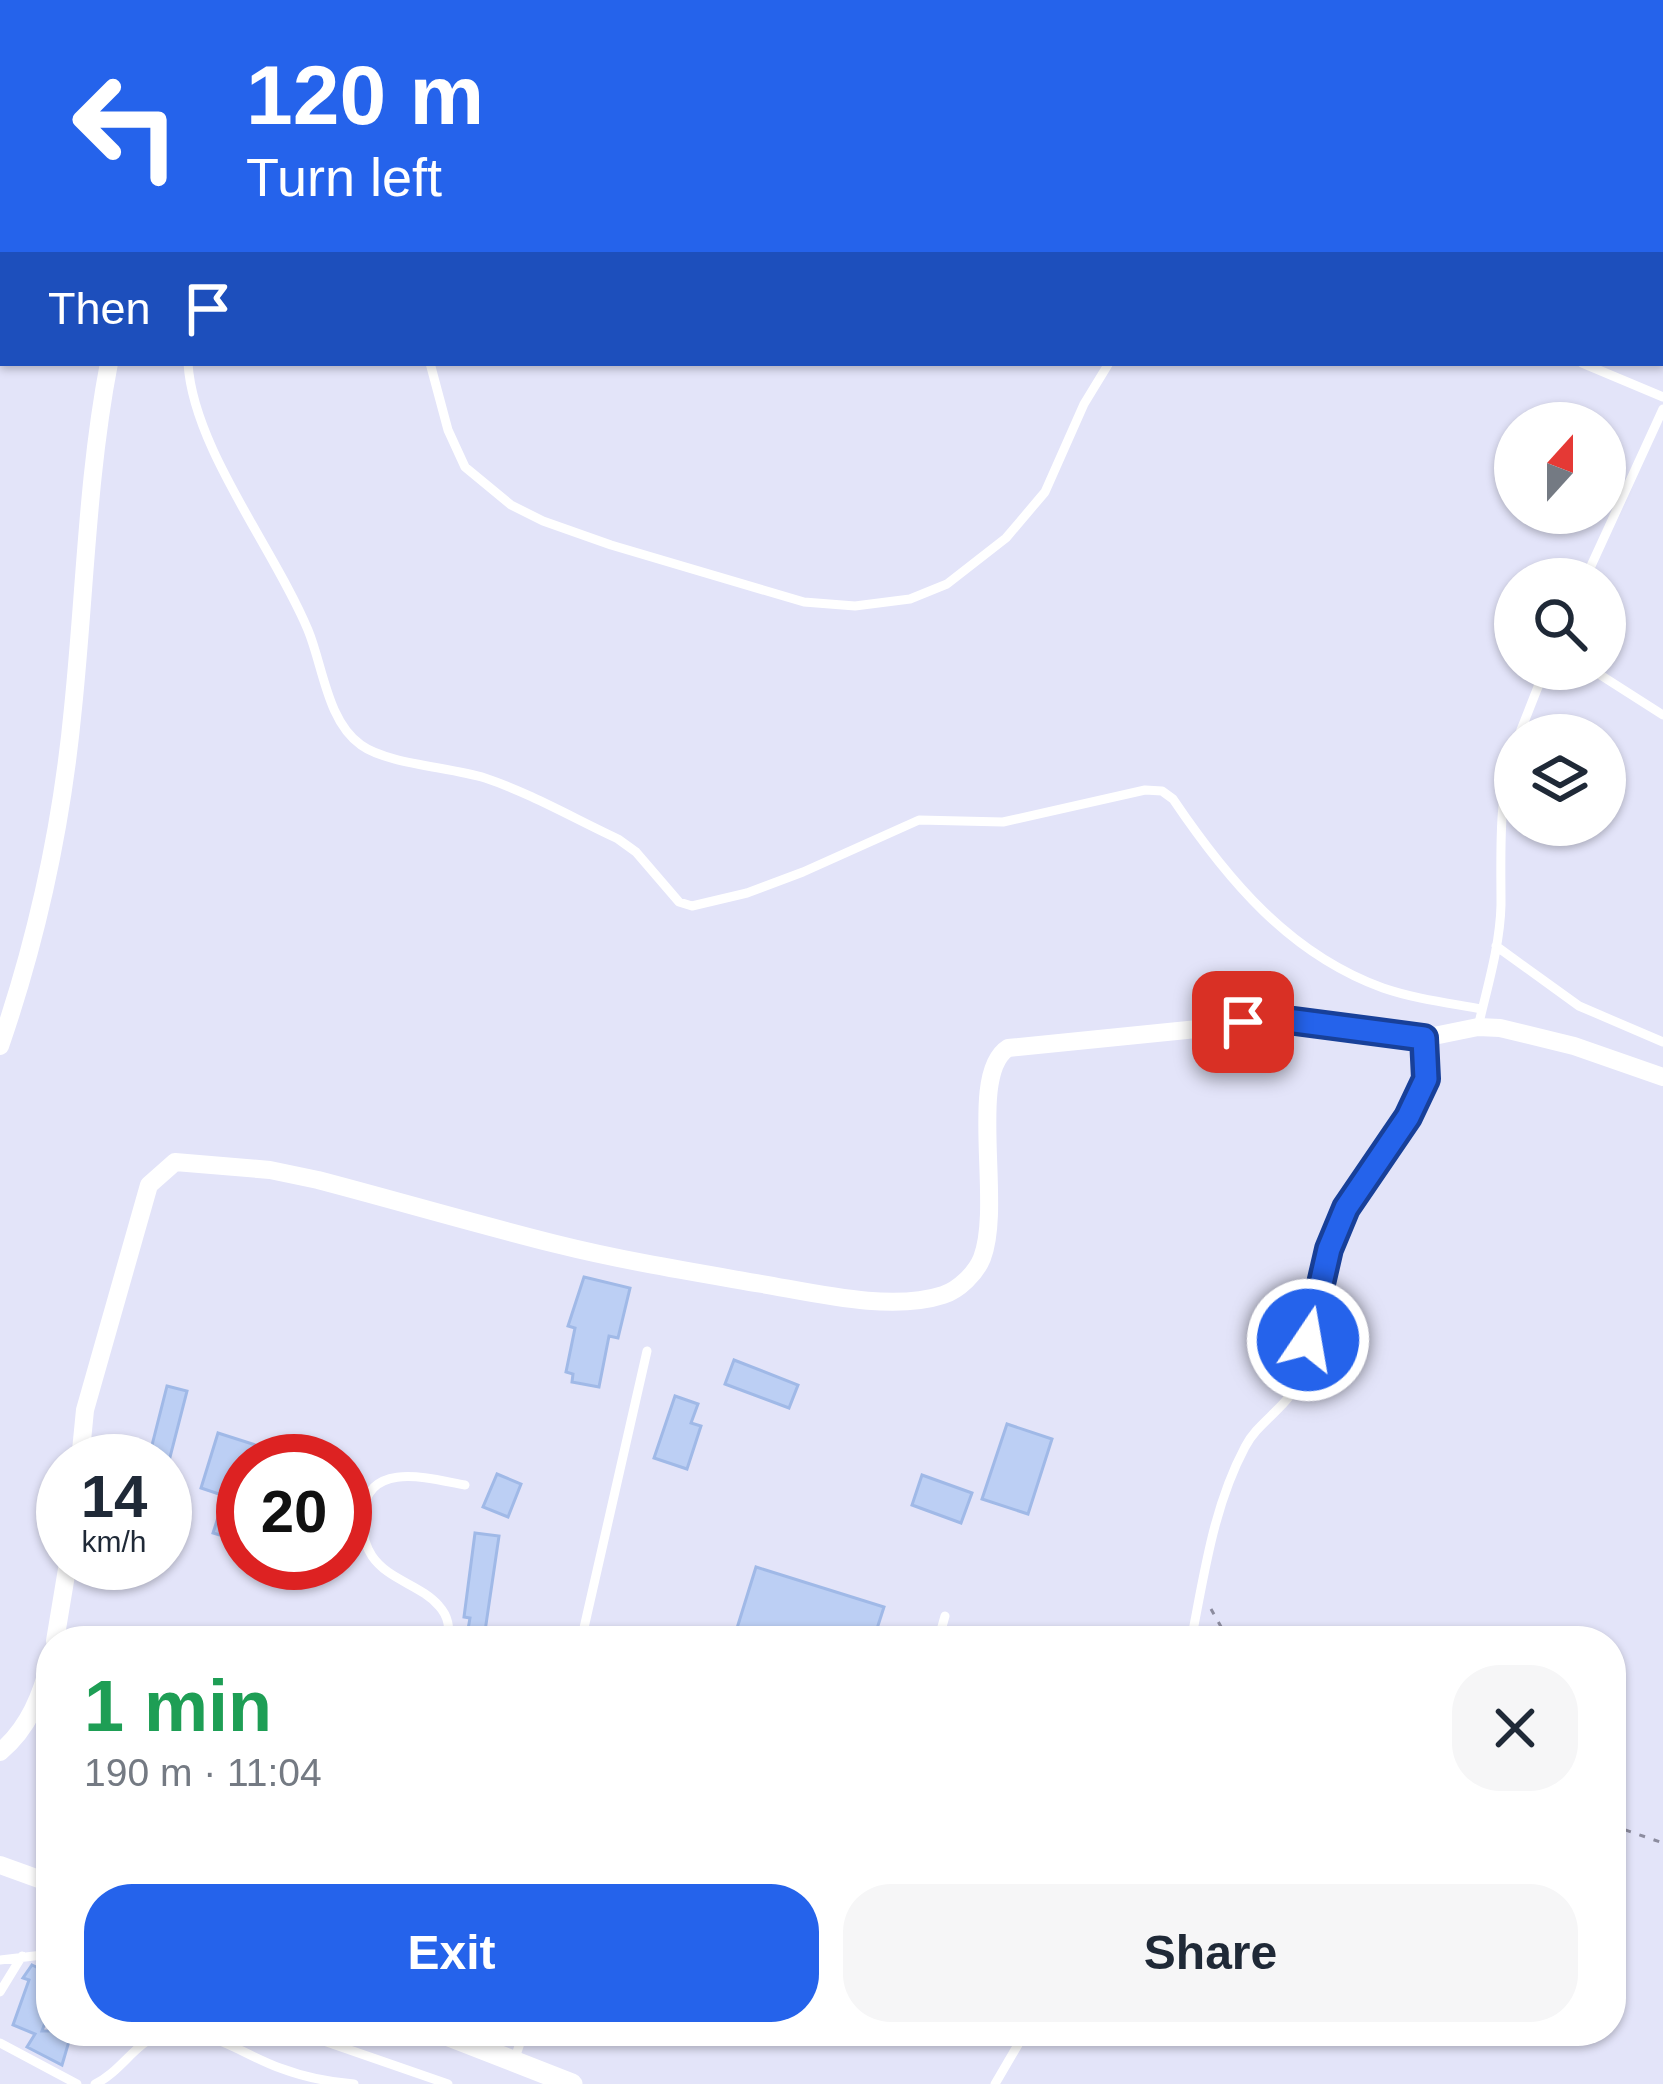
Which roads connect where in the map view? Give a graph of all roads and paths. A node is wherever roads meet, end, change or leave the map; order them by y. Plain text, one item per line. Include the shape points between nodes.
1 (110, 366) edge
2 (188, 366) edge
3 (431, 366) edge
4 (1106, 366) edge
5 (1589, 366) edge
6 (1663, 397) edge
7 (1663, 410) edge
8 (1595, 558) edge
9 (1624, 690) edge
10 (1663, 715) edge
11 (1499, 846) edge
12 (1496, 946) junction
13 (1480, 1018) junction
14 (1424, 1038) junction
15 (1663, 1042) edge
16 (0, 1046) edge
17 (1663, 1077) edge
18 (647, 1351) dead end
19 (83, 1434) edge
20 (465, 1485) dead end
21 (64, 1590) edge
22 (1201, 1592) junction
23 (945, 1616) dead end
24 (58, 1626) edge
25 (449, 1626) edge
26 (584, 1626) edge
27 (942, 1626) edge
28 (1194, 1626) edge
29 (1220, 1626) edge
30 (36, 1701) edge
31 (0, 1752) edge
32 (1626, 1830) edge
33 (1663, 1843) edge
34 (0, 1865) edge
35 (36, 1878) edge
36 (22, 1955) junction
37 (36, 1955) edge
38 (0, 1960) edge
39 (0, 1992) edge
40 (0, 2043) edge
41 (142, 2046) edge
42 (229, 2046) edge
43 (338, 2046) edge
44 (475, 2046) edge
45 (519, 2046) edge
46 (1017, 2046) edge
47 (514, 2061) junction
48 (77, 2084) edge
49 (95, 2084) edge
50 (354, 2084) edge
51 (448, 2084) edge
52 (572, 2084) edge
53 (995, 2084) edge

1 - 16 street via 56,838
2 - 13 lane via 207,432 296,602 340,721 373,753 487,779 606,833 692,906 803,872 919,820 1003,822 1162,791 1295,940 1382,987
3 - 4 lane via 465,467 511,505 611,545 804,602 855,606 947,584 1006,538 1045,492
5 - 6 lane
7 - 8 lane
9 - 10 lane
11 - 12 lane
12 - 13 lane
12 - 15 lane via 1579,1006
13 - 14 street
13 - 17 street
14 - 19 street via 1287,1020 1009,1048 994,1062 986,1091 992,1204 979,1266 943,1295 906,1300 841,1298 633,1262 318,1180 175,1162 149,1185
14 - 22 lane via 1426,1079 1346,1208 1296,1385 1247,1442
18 - 26 lane
20 - 25 lane via 389,1477 363,1506 362,1535 374,1559 441,1608
21 - 24 street
22 - 28 lane
22 - 29 path
23 - 27 lane
30 - 31 street via 21,1733
32 - 33 path
34 - 35 street
36 - 37 lane
36 - 38 lane
36 - 39 lane
40 - 48 lane
41 - 49 lane
42 - 50 lane via 308,2078
43 - 51 lane
44 - 47 street
45 - 47 lane
46 - 53 lane
47 - 52 street

